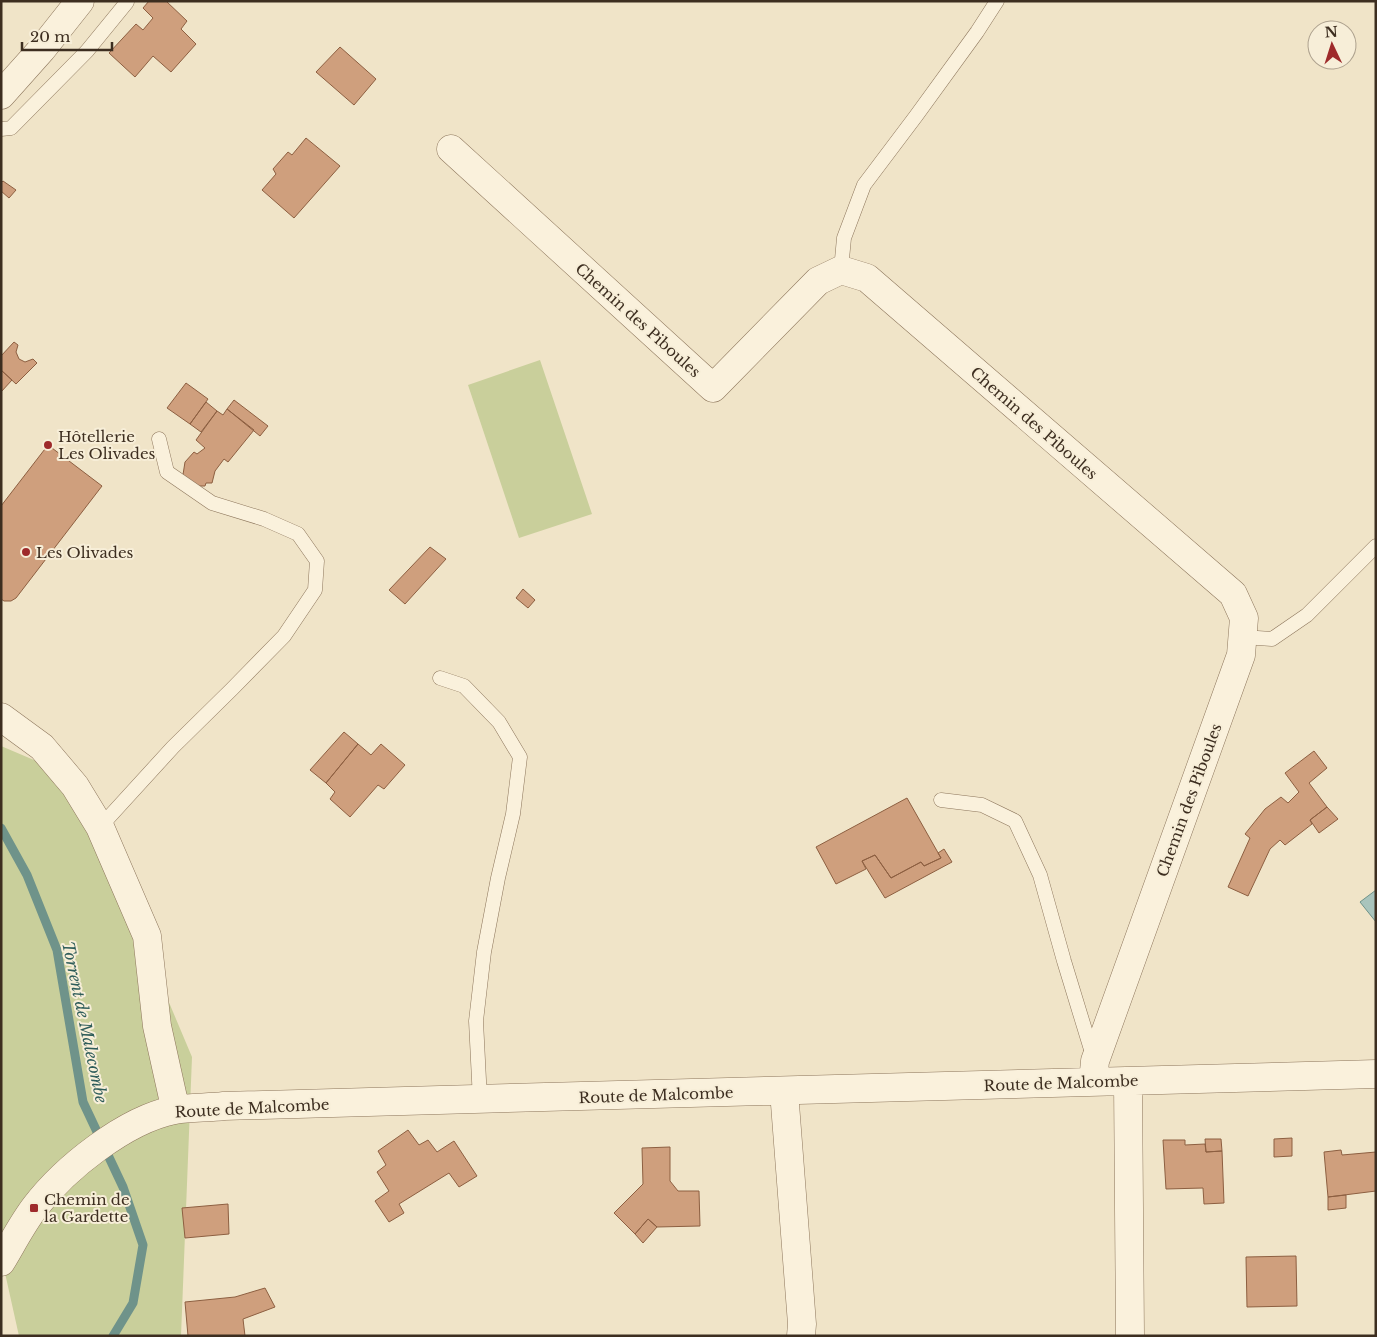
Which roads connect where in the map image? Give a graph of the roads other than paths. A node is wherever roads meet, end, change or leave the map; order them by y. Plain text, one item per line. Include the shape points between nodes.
1 (80, 1) edge
2 (997, 1) edge
3 (127, 2) edge
4 (1, 95) edge
5 (1, 129) edge
6 (451, 149) dead end
7 (841, 270) junction
8 (159, 438) dead end
9 (1376, 546) edge
10 (1243, 636) junction
11 (440, 678) dead end
12 (1, 717) edge
13 (941, 800) dead end
14 (100, 827) junction
15 (1094, 1071) junction
16 (1376, 1074) edge
17 (1128, 1081) junction
18 (784, 1091) junction
19 (480, 1100) junction
20 (175, 1110) junction
21 (9, 1234) edge
22 (1, 1262) edge
23 (802, 1336) edge
24 (1130, 1336) edge

1 - 4 street
2 - 7 lane via 864,185 844,238
3 - 5 lane via 87,50 11,128
6 - 7 street, Chemin des Piboules via 713,388 818,281
7 - 10 street, Chemin des Piboules via 867,278 1233,594 1244,618
8 - 14 lane via 167,472 212,503 264,519 298,534 317,561 315,590 284,636 173,747
9 - 10 lane via 1306,615 1272,639
10 - 15 street, Chemin des Piboules via 1241,655
11 - 19 lane via 464,686 499,722 520,757 513,814 484,952 476,1021
12 - 14 street via 42,748 75,786
13 - 15 lane via 982,805 1015,821 1040,875
14 - 20 street via 147,936 157,1026
15 - 17 street, Route de Malcombe
15 - 18 street, Route de Malcombe
16 - 17 street, Route de Malcombe
17 - 24 street
18 - 19 street, Route de Malcombe
18 - 23 street
19 - 20 street, Route de Malcombe
20 - 21 street, Route de Malcombe via 134,1125 89,1154 60,1178
21 - 22 street, Route de Malcombe

